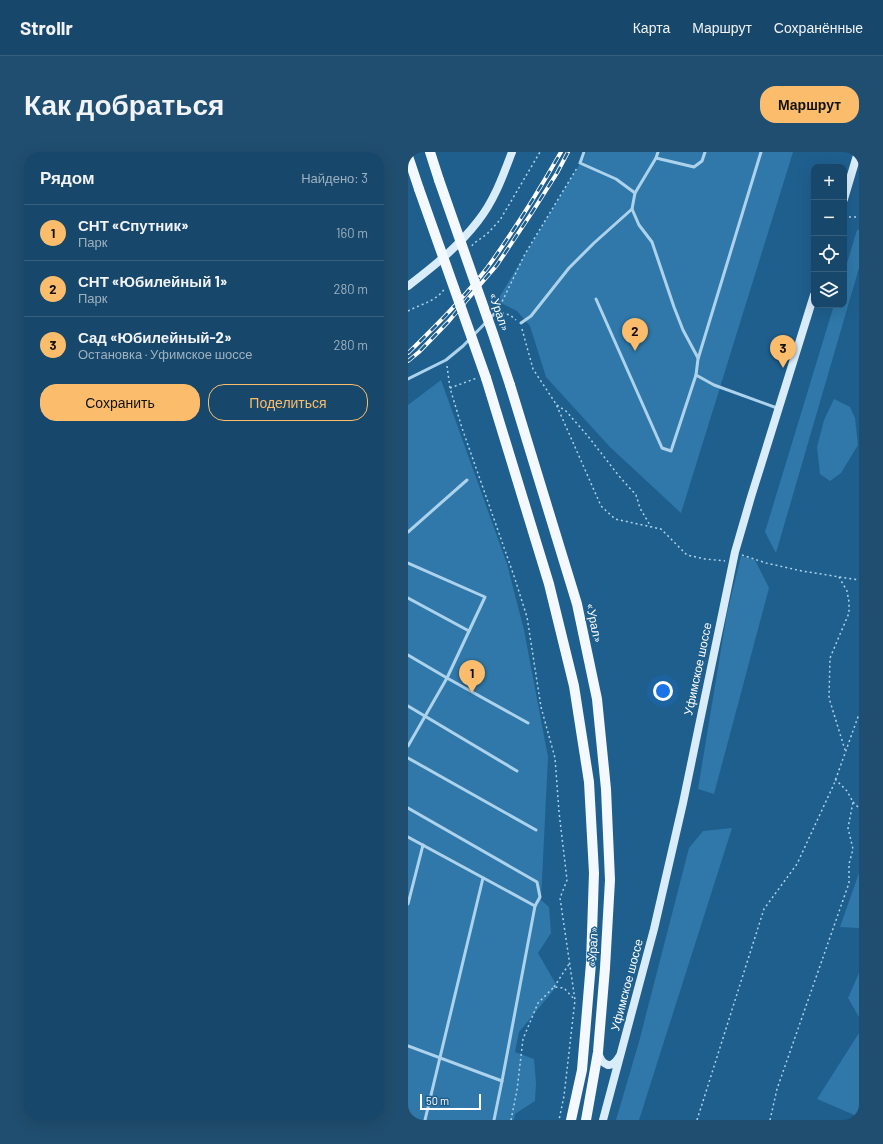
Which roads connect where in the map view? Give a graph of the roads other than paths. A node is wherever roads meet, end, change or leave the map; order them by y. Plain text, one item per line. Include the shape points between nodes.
1 (430, 152) edge
2 (512, 152) edge
3 (584, 152) edge
4 (658, 152) edge
5 (705, 152) edge
6 (761, 152) edge
7 (858, 152) edge
8 (408, 156) edge
9 (656, 158) junction
10 (847, 189) edge
11 (635, 193) junction
12 (632, 209) junction
13 (408, 286) edge
14 (596, 299) dead end
15 (811, 305) edge
16 (497, 311) road end
17 (521, 323) road end
18 (698, 359) junction
19 (696, 375) junction
20 (408, 379) edge
21 (779, 408) junction
22 (467, 480) dead end
23 (408, 532) edge
24 (408, 563) edge
25 (408, 598) edge
26 (469, 631) junction
27 (408, 655) edge
28 (447, 678) junction
29 (408, 706) edge
30 (426, 716) junction
31 (528, 723) dead end
32 (408, 746) edge
33 (408, 758) edge
34 (517, 771) dead end
35 (408, 808) edge
36 (536, 830) dead end
37 (408, 837) edge
38 (423, 845) junction
39 (484, 878) junction
40 (408, 904) edge
41 (535, 906) junction
42 (408, 1046) edge
43 (598, 1052) junction
44 (622, 1053) junction
45 (440, 1058) junction
46 (502, 1081) junction
47 (425, 1120) edge
48 (494, 1120) edge
49 (571, 1120) edge
50 (586, 1120) edge
51 (603, 1120) edge

1 - 43 main road, «Урал», bridge via 491,326 577,604 597,699 606,789 610,880
2 - 13 main road via 498,188 478,220 453,250
3 - 11 lane via 580,163 616,179
4 - 9 lane
5 - 9 lane via 702,161 694,167
6 - 18 lane
7 - 10 main road
8 - 49 main road, «Урал», bridge via 549,584 574,686 589,782 594,874 591,963 582,1070
9 - 11 lane
11 - 12 lane
12 - 17 lane via 569,268 530,316
12 - 18 lane via 639,225 652,242 683,330
14 - 19 lane via 662,448 671,451
15 - 21 main road, Уфимское шоссе
16 - 20 lane via 446,360
18 - 19 lane
19 - 21 lane via 714,385
21 - 44 main road, Уфимское шоссе via 735,552 683,803
22 - 23 lane
24 - 26 lane via 486,597
25 - 26 lane
26 - 28 lane
27 - 28 lane
28 - 30 lane
28 - 31 lane
29 - 30 lane
30 - 32 lane
30 - 34 lane
33 - 36 lane
35 - 41 lane via 537,882 540,897
37 - 38 lane
38 - 39 lane
38 - 40 lane
39 - 41 lane
39 - 45 lane
41 - 46 lane
42 - 45 lane
43 - 44 main road via 606,1065 616,1063
43 - 50 main road, «Урал»
44 - 51 main road, Уфимское шоссе
45 - 46 lane
45 - 47 lane
46 - 48 lane

